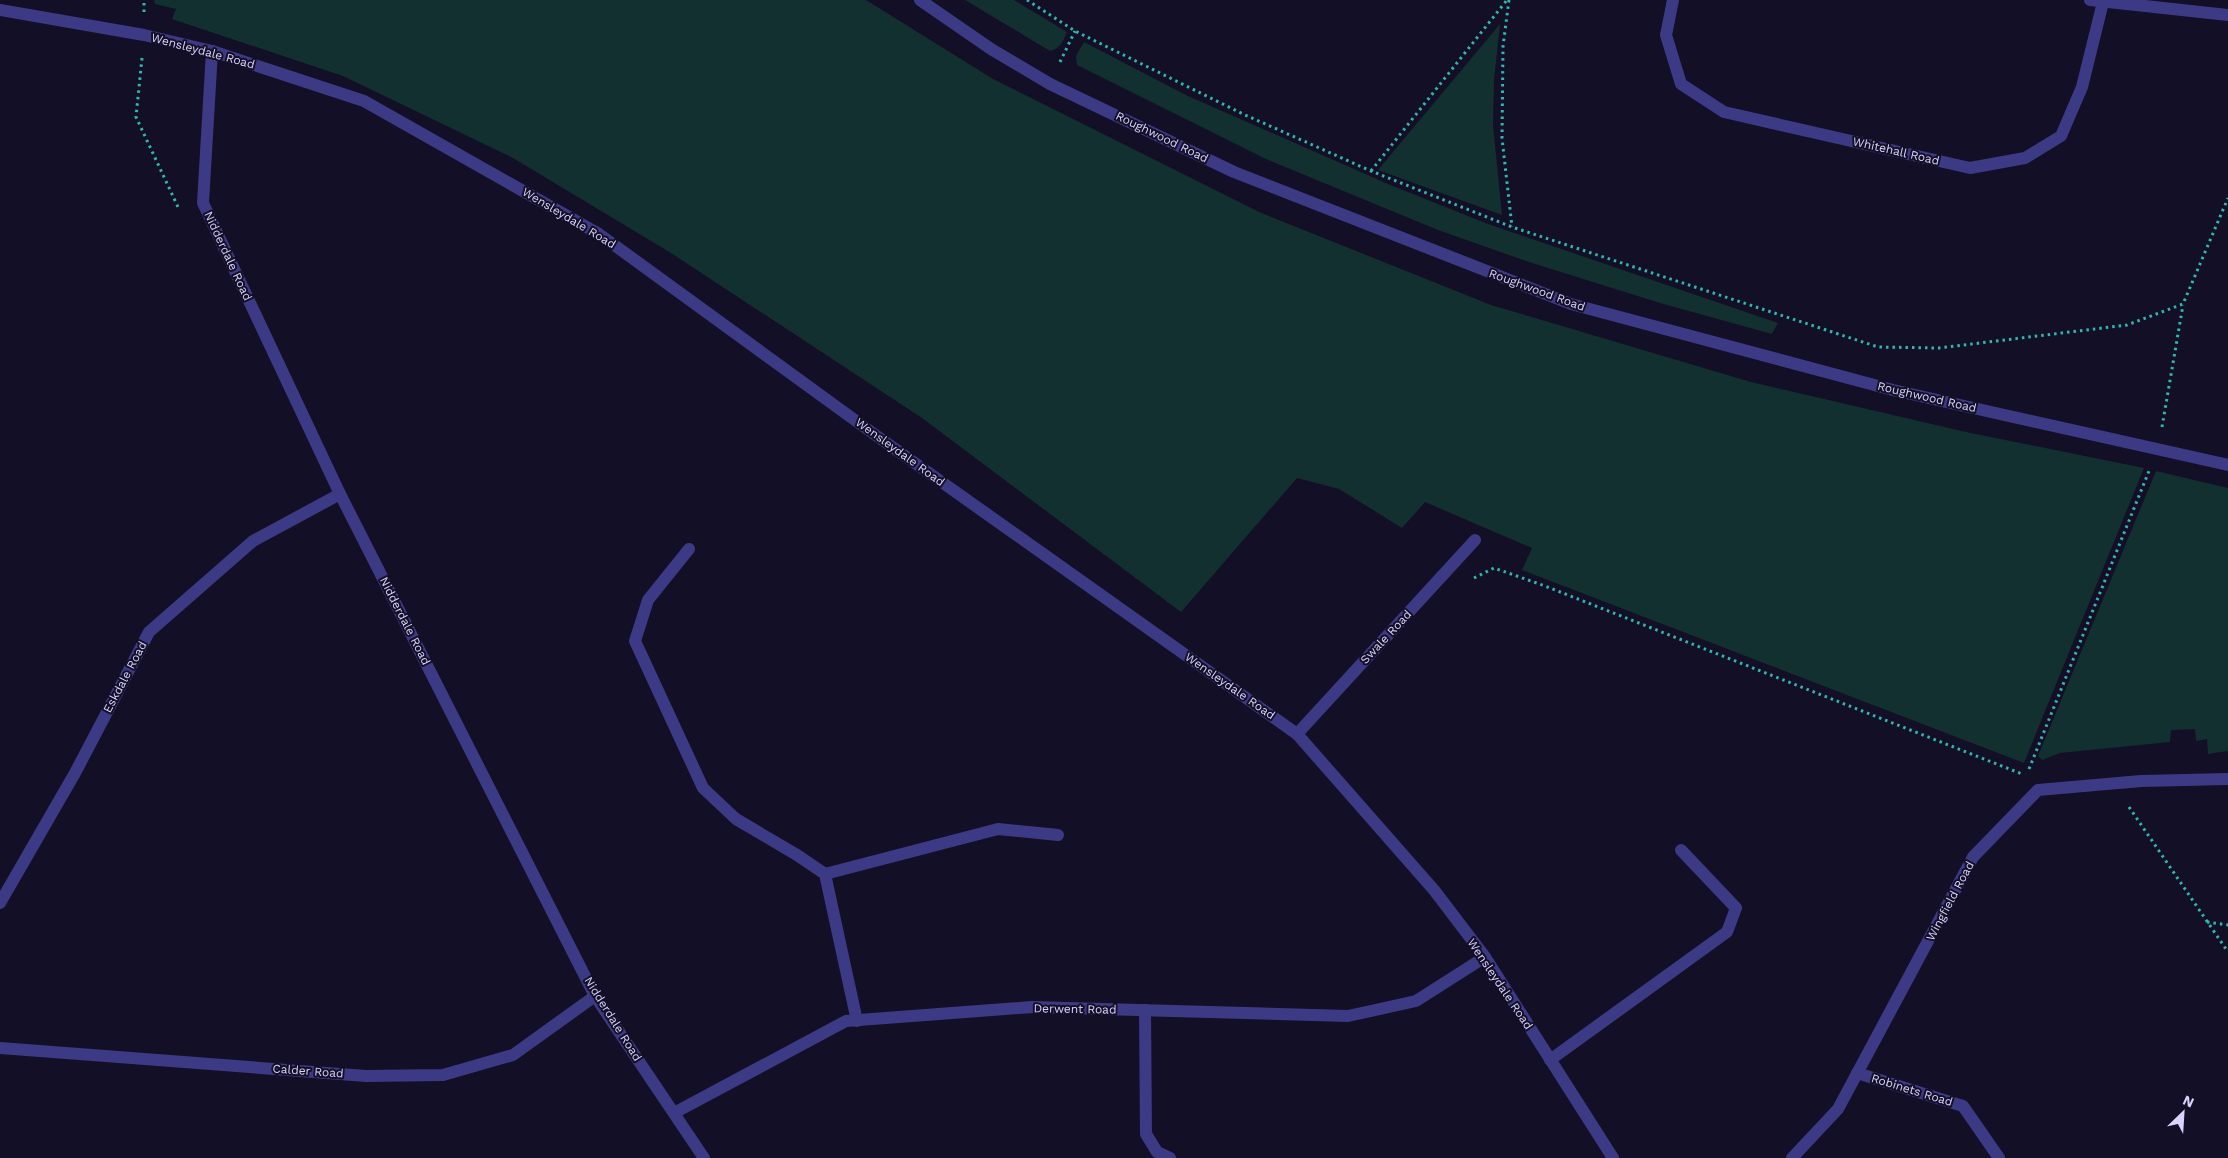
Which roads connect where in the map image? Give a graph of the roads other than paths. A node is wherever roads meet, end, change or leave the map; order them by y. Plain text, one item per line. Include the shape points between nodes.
1 (920, 0) edge
2 (1673, 0) edge
3 (2090, 0) edge
4 (2103, 2) junction
5 (0, 10) edge
6 (2228, 15) edge
7 (212, 51) junction
8 (2228, 465) edge
9 (340, 494) junction
10 (1475, 540) dead end
11 (689, 549) dead end
12 (1296, 734) junction
13 (2228, 779) edge
14 (1058, 835) dead end
15 (1681, 850) dead end
16 (825, 874) junction
17 (0, 903) edge
18 (1484, 957) junction
19 (595, 996) junction
20 (1145, 1010) junction
21 (857, 1021) junction
22 (0, 1048) edge
23 (1550, 1060) junction
24 (1857, 1073) junction
25 (674, 1113) junction
26 (704, 1158) edge
27 (1170, 1158) edge
28 (1613, 1158) edge
29 (1792, 1158) edge
30 (1999, 1158) edge

1 - 8 street, Roughwood Road via 991,49 1050,84 1234,172 1571,304 1893,390
2 - 4 street, Whitehall Road via 1666,35 1681,84 1724,112 1970,168 2025,158 2061,136 2082,87
3 - 4 street
4 - 6 street
5 - 7 street, Wensleydale Road via 144,35
7 - 9 street, Nidderdale Road via 203,203
7 - 12 street, Wensleydale Road via 364,101 599,234
9 - 17 street, Eskdale Road via 253,541 149,632 75,773
9 - 19 street, Nidderdale Road
10 - 12 street, Swale Road
11 - 16 street via 648,600 635,641 703,788 736,819
12 - 18 street, Wensleydale Road via 1434,890
13 - 24 street, Wingfield Road via 2142,781 2038,790 1973,857
14 - 16 street via 998,829
15 - 23 street via 1736,908 1727,932
16 - 21 street
18 - 20 street, Derwent Road via 1416,1001 1348,1016
18 - 23 street, Wensleydale Road
19 - 22 street, Calder Road via 513,1055 443,1075 366,1076
19 - 25 street, Nidderdale Road
20 - 21 street, Derwent Road via 1032,1007
20 - 27 street via 1146,1134 1157,1152
21 - 25 street, Derwent Road via 846,1021
23 - 28 street, Wensleydale Road
24 - 29 street, Wingfield Road via 1838,1110
24 - 30 street, Robinets Road via 1963,1106
25 - 26 street, Nidderdale Road

